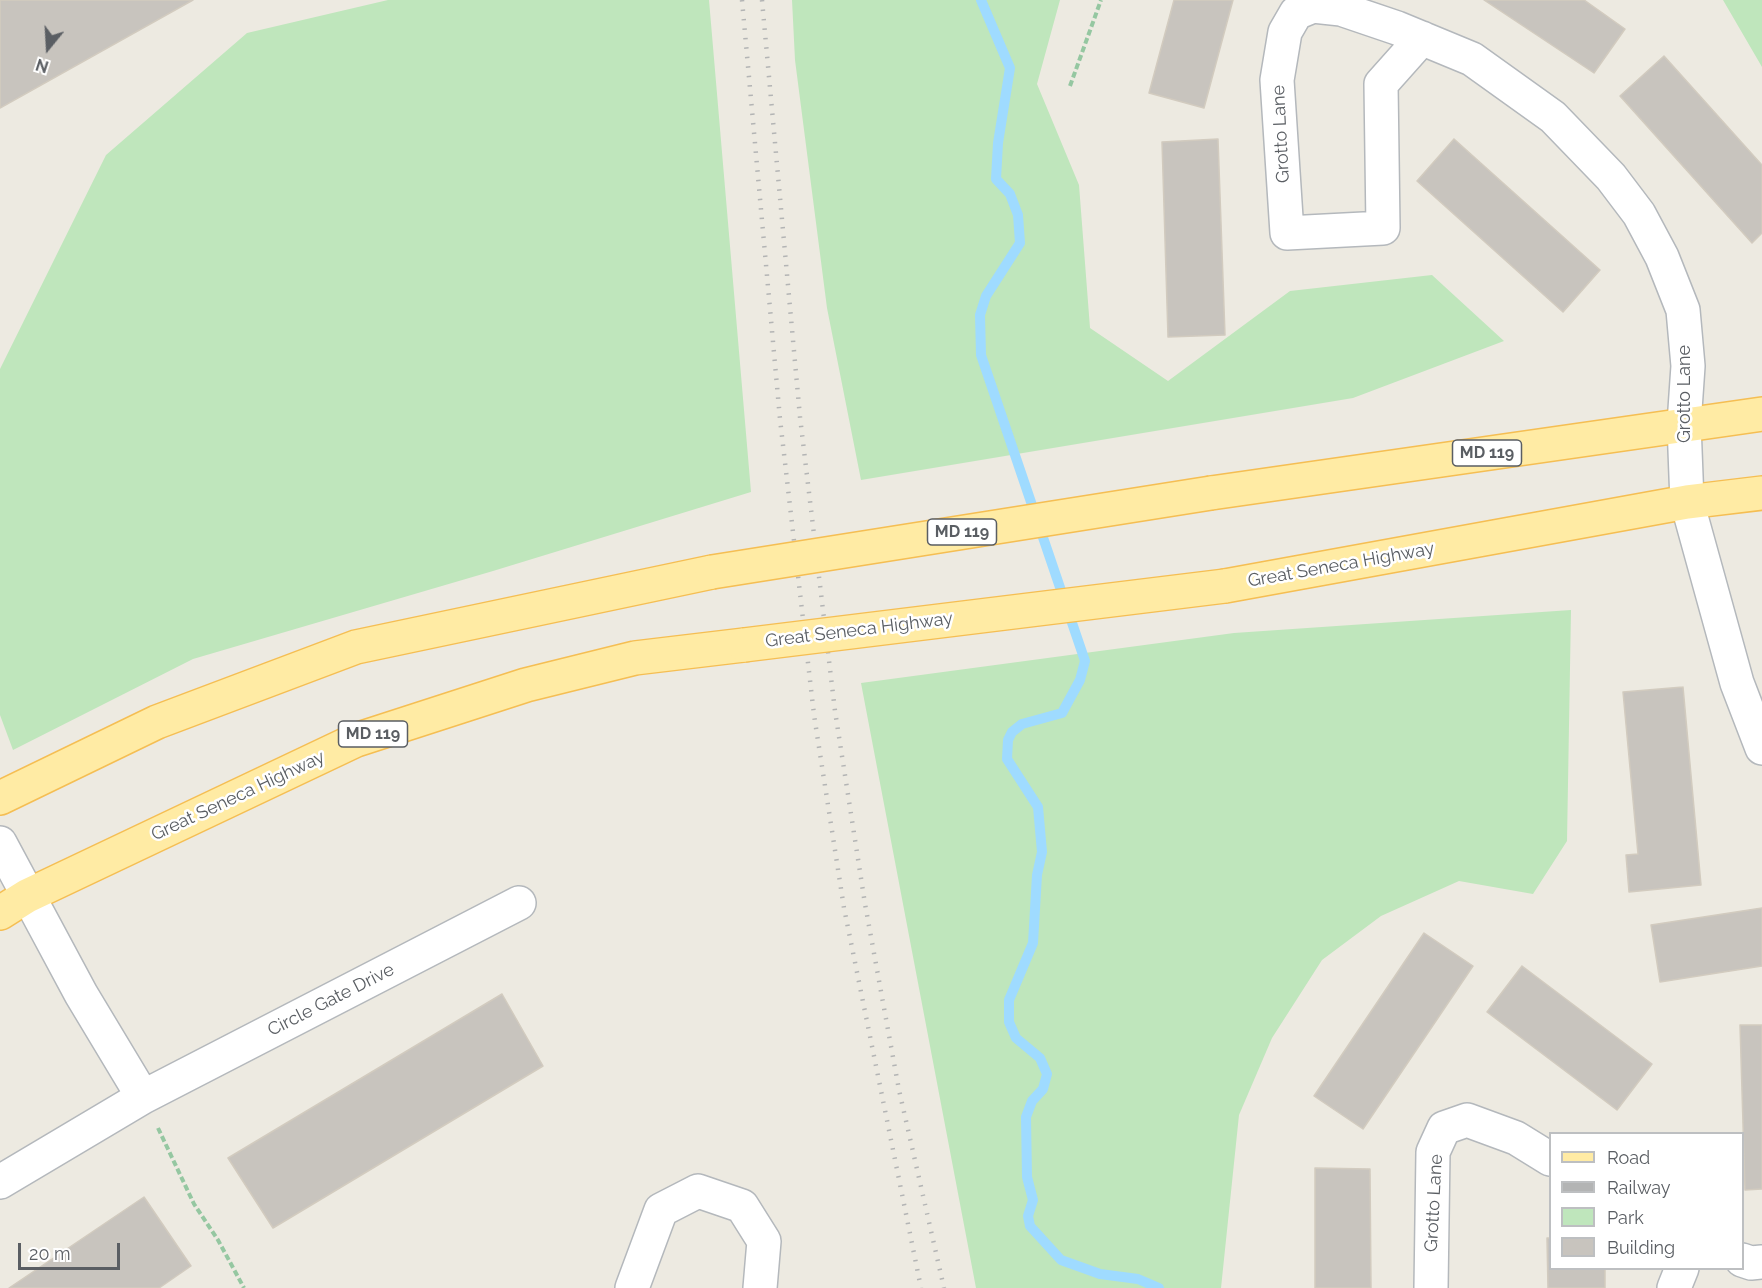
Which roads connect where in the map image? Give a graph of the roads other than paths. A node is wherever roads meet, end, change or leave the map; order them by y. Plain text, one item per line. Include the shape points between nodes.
1 (1422, 38) junction
2 (1762, 414) edge
3 (1684, 424) junction
4 (1762, 493) edge
5 (1687, 502) junction
6 (1762, 748) edge
7 (0, 798) edge
8 (0, 843) edge
9 (27, 896) junction
10 (519, 903) dead end
11 (0, 913) edge
12 (143, 1097) junction
13 (1549, 1158) edge
14 (0, 1182) edge
15 (1744, 1260) edge
16 (1762, 1262) edge
17 (1682, 1270) edge
18 (632, 1288) edge
19 (760, 1288) edge
20 (1431, 1288) edge
21 (1674, 1288) edge

1 - 1 street, Grotto Lane via 1341,9 1313,6 1296,13 1285,32 1277,80 1287,233 1383,228 1381,84
1 - 3 street, Grotto Lane via 1472,59 1553,117 1611,177 1639,214 1683,310 1688,366
2 - 3 main road, MD 119
3 - 5 street, Grotto Lane
3 - 7 main road, MD 119, bridge via 712,572 356,647 157,722
4 - 5 main road, Great Seneca Highway / MD 119
5 - 6 street, Grotto Lane via 1737,683
5 - 9 main road, Great Seneca Highway / MD 119, bridge via 1225,586 635,658 526,685 356,740
8 - 9 street
9 - 11 main road, Great Seneca Highway / MD 119
9 - 12 street
10 - 12 street, Circle Gate Drive
12 - 14 street, Circle Gate Drive
13 - 20 street, Grotto Lane via 1516,1138 1467,1120 1444,1128 1433,1152
15 - 16 street
17 - 21 street
18 - 19 street via 661,1210 698,1191 742,1206 764,1241

